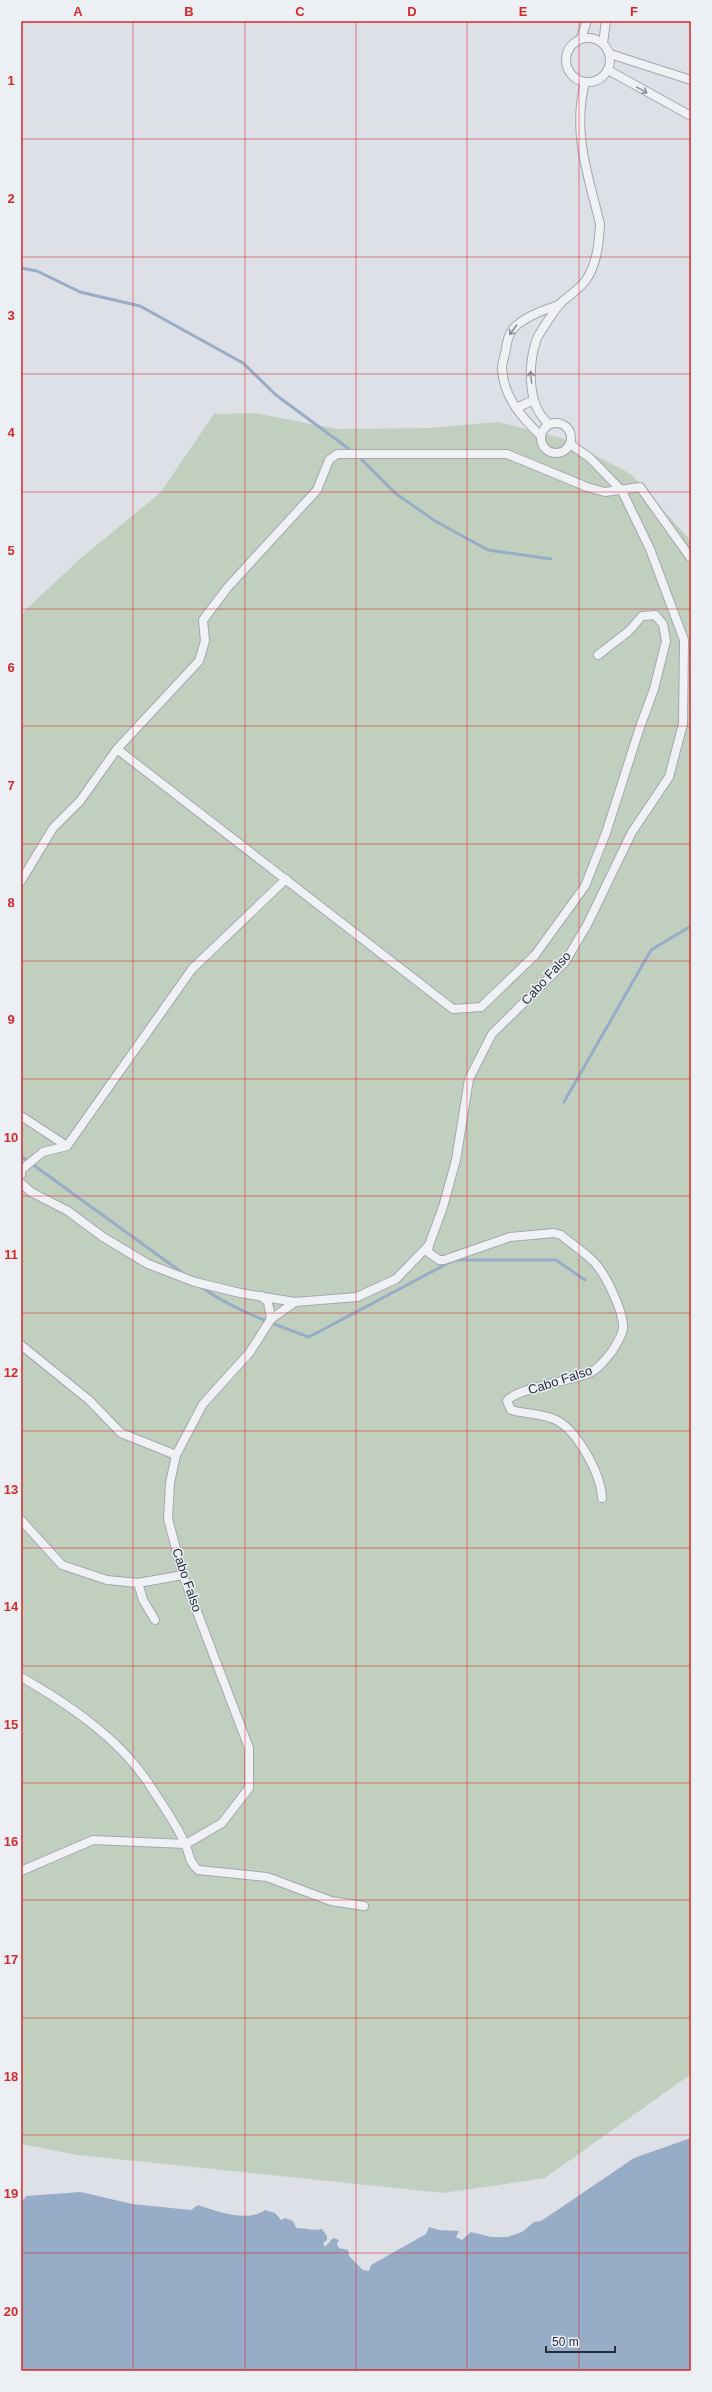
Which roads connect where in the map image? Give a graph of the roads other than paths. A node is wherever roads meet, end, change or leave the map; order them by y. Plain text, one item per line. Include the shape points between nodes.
1 (587, 21) edge
2 (606, 21) edge
3 (581, 38) junction
4 (603, 43) junction
5 (610, 54) junction
6 (608, 70) junction
7 (691, 80) edge
8 (585, 82) junction
9 (691, 116) edge
10 (559, 305) junction
11 (533, 314) junction
12 (548, 324) junction
13 (534, 400) junction
14 (516, 408) junction
15 (549, 424) junction
16 (541, 436) junction
17 (570, 444) junction
18 (622, 491) junction
19 (691, 558) edge
20 (598, 655) dead end
21 (687, 724) edge
22 (118, 749) junction
23 (286, 879) junction
24 (21, 881) edge
25 (21, 1116) edge
26 (66, 1146) junction
27 (21, 1174) edge
28 (21, 1183) edge
29 (428, 1246) junction
30 (261, 1296) junction
31 (295, 1302) junction
32 (271, 1319) junction
33 (21, 1345) edge
34 (176, 1455) junction
35 (602, 1498) dead end
36 (21, 1520) edge
37 (183, 1575) junction
38 (138, 1583) junction
39 (155, 1620) dead end
40 (21, 1677) edge
41 (186, 1844) junction
42 (21, 1871) edge
43 (364, 1906) dead end

1 - 3 street
2 - 4 street
3 - 4 street via 596,39
3 - 8 street via 570,46 566,64 572,76
4 - 5 street
5 - 6 street
5 - 7 street
6 - 8 street via 596,81
6 -> 9 street
8 - 10 street via 579,104 579,131 583,159 600,224 598,249 586,280
10 - 11 street
10 - 12 street
11 - 12 street
11 -> 14 street via 516,326 507,338 502,368 507,390
13 -> 12 street via 530,367 536,340
13 - 14 street
13 - 15 street via 543,419
14 - 16 street
15 - 16 street
15 - 17 street via 559,423 567,427 571,435
16 - 17 street via 543,445 550,451 563,451
17 - 18 street, Cabo Falso via 590,458
18 - 19 street via 629,487 640,487
18 - 21 street, Cabo Falso via 650,549 684,640
18 - 22 street via 605,492 587,488 508,454 337,454 329,460 317,490 228,587 203,620 206,641 199,661
20 - 23 street via 629,631 642,616 655,615 663,624 666,641 654,689 606,833 585,886 535,955 481,1007 453,1009
21 - 29 street, Cabo Falso via 669,777 632,832 584,931 565,962 492,1034 469,1079 456,1160 443,1207
22 - 23 street
22 - 24 street via 80,801 53,828
23 - 26 street via 192,969
25 - 26 street
26 - 27 street via 43,1152 26,1166
28 - 30 street via 31,1192 68,1211 103,1237 148,1264 195,1282
29 - 31 street, Cabo Falso via 396,1279 357,1297
29 - 35 street, Cabo Falso via 430,1256 444,1260 510,1237 554,1233 561,1235 585,1254 604,1275 622,1320 620,1338 610,1354 596,1370 586,1375 552,1381 512,1396 507,1401 511,1410 556,1420 575,1436 599,1482
30 - 31 street
30 - 32 street via 268,1302
31 - 32 street, Cabo Falso
32 - 34 street, Cabo Falso via 250,1352 203,1404
33 - 34 street via 89,1400 121,1433
34 - 37 street, Cabo Falso via 170,1482 168,1519
36 - 38 street via 62,1565 107,1580
37 - 38 street
37 - 41 street, Cabo Falso via 249,1748 249,1788 222,1823
38 - 39 street via 143,1600
40 - 41 street via 77,1712 120,1748 148,1782
41 - 42 street via 93,1840
41 - 43 street via 190,1861 198,1870 267,1877 331,1901

